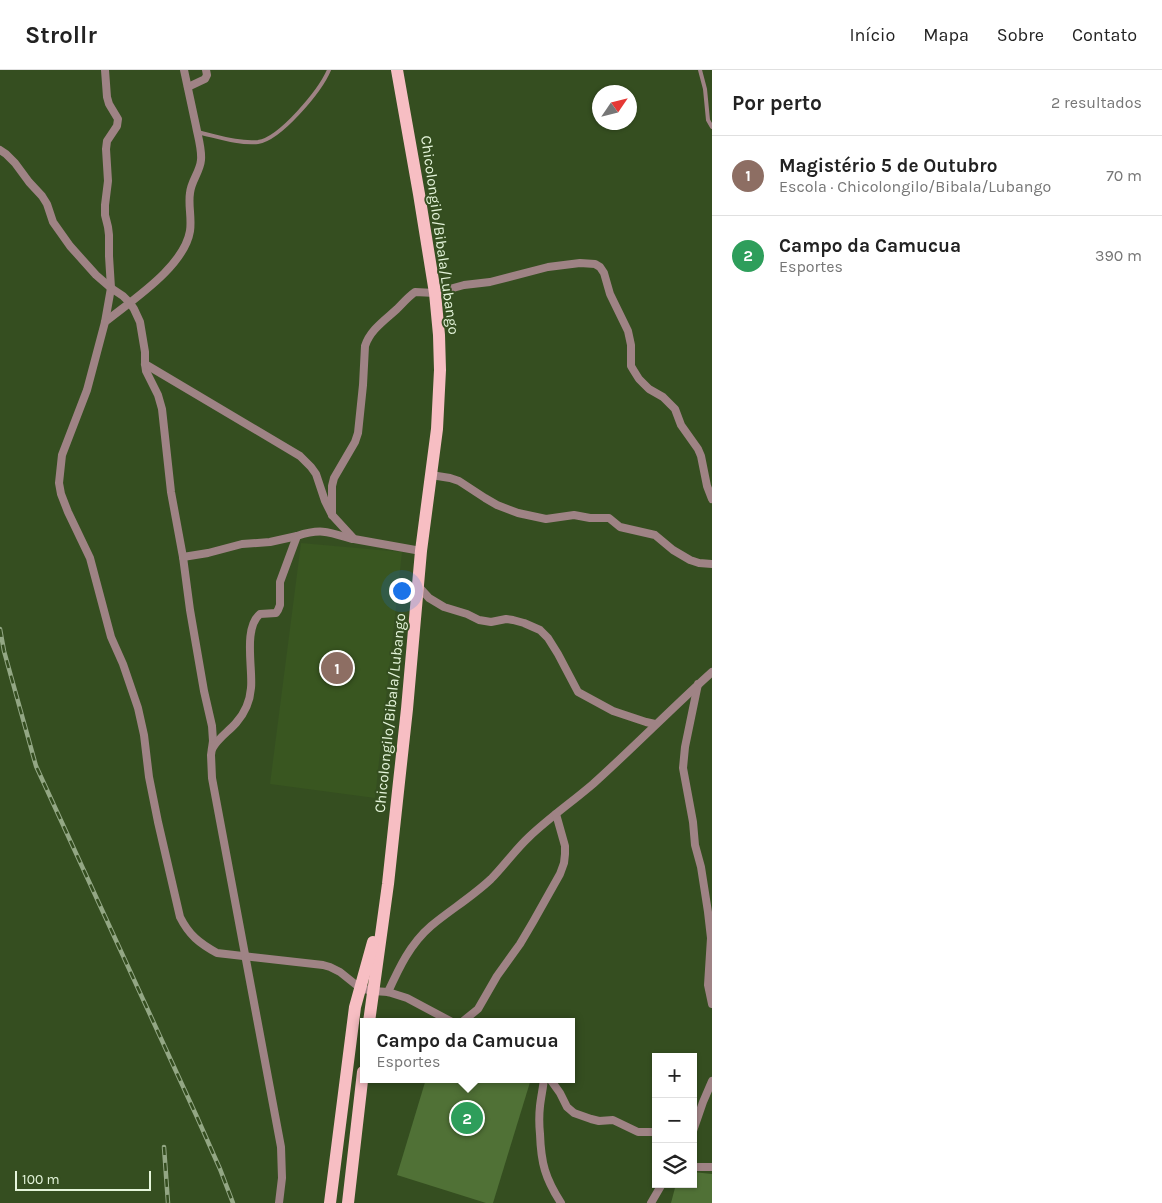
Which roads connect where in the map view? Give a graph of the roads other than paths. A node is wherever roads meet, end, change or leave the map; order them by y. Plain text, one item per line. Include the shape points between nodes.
1 (105, 70) edge
2 (184, 70) edge
3 (206, 70) edge
4 (329, 70) edge
5 (397, 70) edge
6 (700, 70) edge
7 (188, 87) junction
8 (712, 127) edge
9 (197, 132) junction
10 (0, 150) edge
11 (111, 288) junction
12 (435, 293) junction
13 (130, 303) junction
14 (105, 322) junction
15 (145, 364) junction
16 (431, 475) junction
17 (712, 500) edge
18 (332, 515) junction
19 (297, 536) junction
20 (354, 539) junction
21 (421, 551) junction
22 (183, 557) junction
23 (712, 564) edge
24 (418, 587) junction
25 (712, 672) edge
26 (698, 684) junction
27 (656, 724) junction
28 (211, 750) junction
29 (556, 814) junction
30 (245, 957) junction
31 (366, 990) junction
32 (388, 992) junction
33 (712, 1004) edge
34 (369, 1018) edge
35 (444, 1018) edge
36 (467, 1018) edge
37 (712, 1081) edge
38 (362, 1083) edge
39 (543, 1083) edge
40 (553, 1083) edge
41 (697, 1119) edge
42 (652, 1132) edge
43 (697, 1167) edge
44 (712, 1167) edge
45 (659, 1188) edge
46 (279, 1203) edge
47 (330, 1203) edge
48 (348, 1203) edge
49 (561, 1203) edge
50 (650, 1203) edge

1 - 11 street via 107,97 118,119 106,148 105,215
2 - 7 street
3 - 7 street via 205,79
4 - 9 lane via 304,107 268,140 250,142
5 - 12 main road, Chicolongilo/Bibala/Lubango
6 - 8 lane
7 - 9 street
9 - 13 street via 202,158 189,194 190,232 186,244 169,268
10 - 11 street via 42,196 53,222 70,246
11 - 13 street
11 - 14 street
12 - 16 main road, Chicolongilo/Bibala/Lubango via 440,370
12 - 17 street via 548,268 588,263 600,267 628,332 631,366 649,389 675,409 701,456
12 - 18 street via 415,292 367,340 358,433 334,478
13 - 14 street
13 - 15 street via 140,322
14 - 30 street via 87,390 62,455 59,483 68,512 90,558 111,637 138,708 158,822 180,916 192,936 203,945 217,953
15 - 18 street via 300,456 316,474
15 - 22 street via 162,409 171,492
16 - 21 main road, Chicolongilo/Bibala/Lubango
16 - 23 street via 459,481 497,505 518,513 546,519 574,515 609,518 620,527 656,535 682,556
18 - 20 street
19 - 20 street via 322,531
19 - 22 street
19 - 28 street via 280,582 278,610 260,614 254,622 250,655 252,679 246,707
20 - 21 street
21 - 24 main road, Chicolongilo/Bibala/Lubango
22 - 28 street via 212,726
24 - 27 street via 444,607 479,620 513,620 540,630 548,638 580,694 613,711
24 - 31 main road, Chicolongilo/Bibala/Lubango via 388,884
25 - 26 street
26 - 27 street
26 - 33 street via 684,747 683,768 708,912 711,938 708,985
27 - 29 street
28 - 30 street via 212,778
29 - 32 street via 489,881 421,936 409,951
29 - 36 street via 565,846 560,874 478,1009
30 - 31 street via 323,965
30 - 46 street via 281,1148
31 - 32 street
31 - 34 main road
31 - 47 main road via 355,1007
32 - 35 street
37 - 41 street
38 - 48 main road
39 - 49 street via 539,1119 540,1154 547,1178
40 - 42 street via 567,1107 574,1112 591,1120 613,1120 638,1132
43 - 44 street
45 - 50 street

